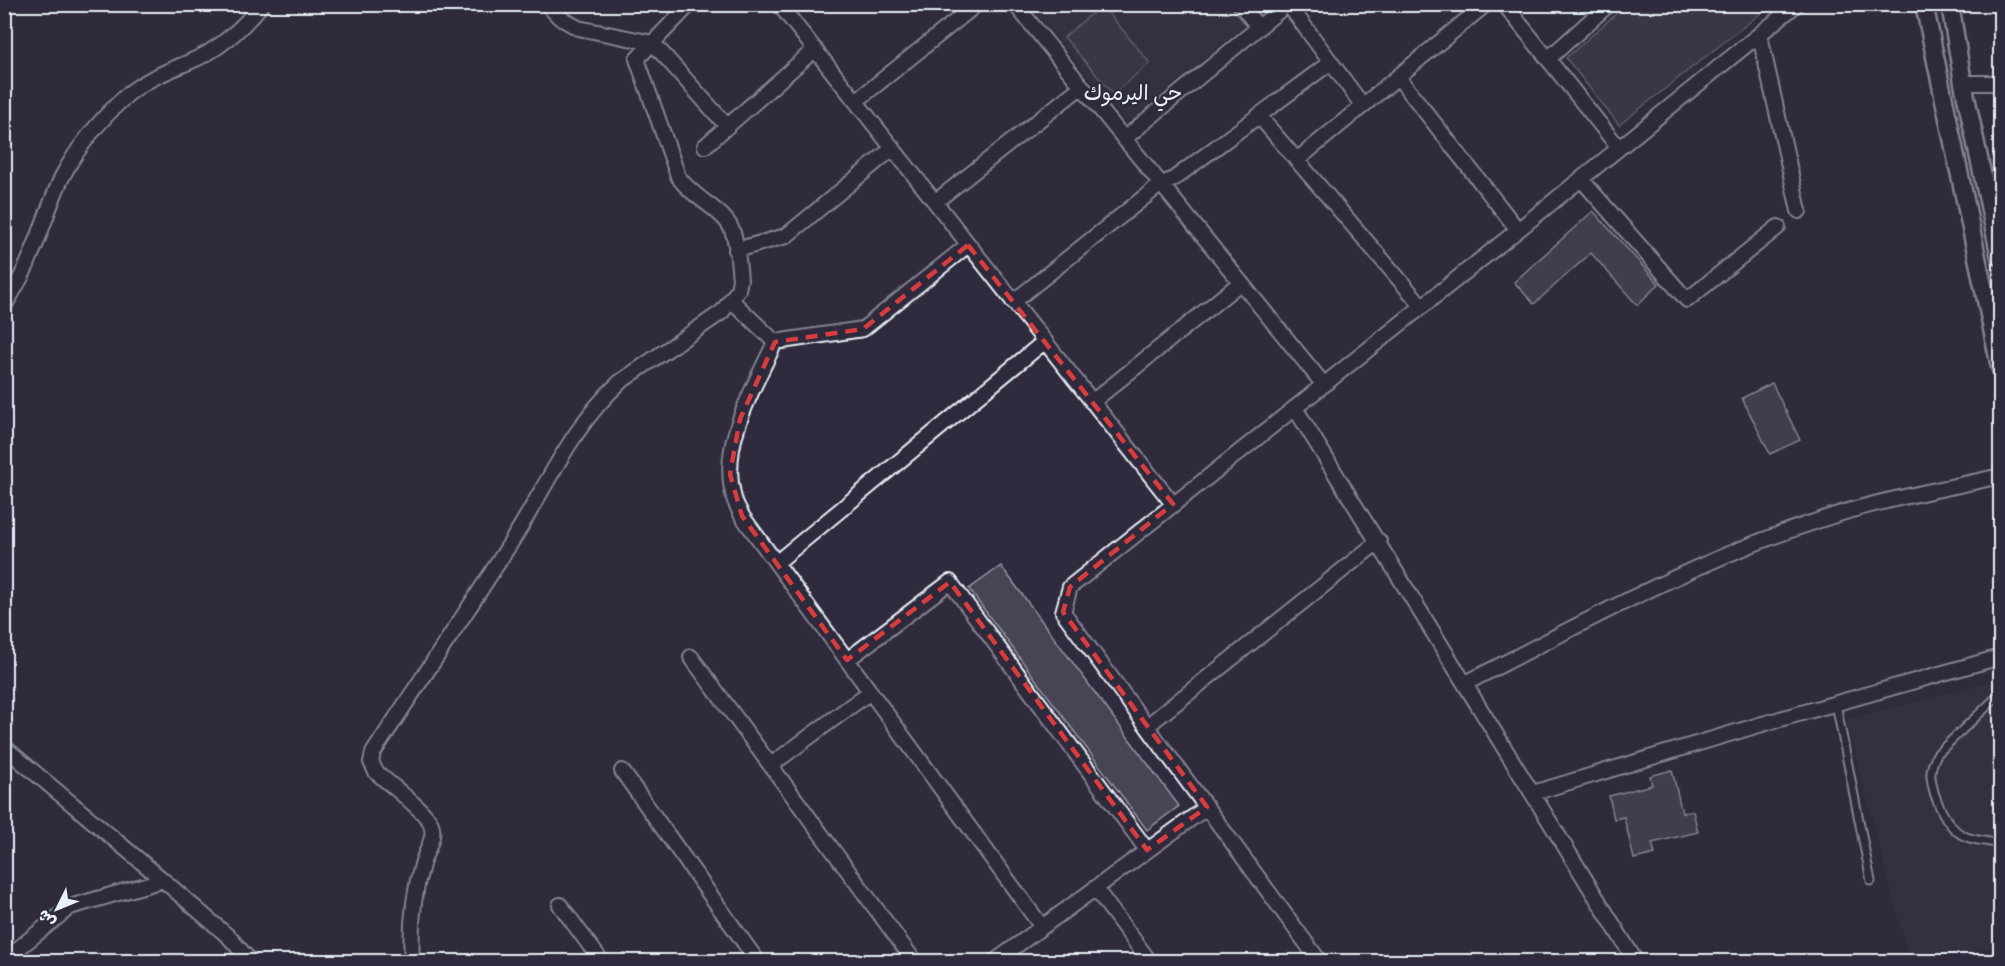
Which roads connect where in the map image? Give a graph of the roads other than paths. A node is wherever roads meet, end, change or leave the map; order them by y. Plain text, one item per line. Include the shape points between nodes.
1 (262, 4) edge
2 (547, 4) edge
3 (690, 4) edge
4 (779, 4) edge
5 (977, 4) edge
6 (1016, 4) edge
7 (1240, 4) edge
8 (1287, 4) edge
9 (1486, 4) edge
10 (1504, 4) edge
11 (1609, 4) edge
12 (1797, 4) edge
13 (1924, 4) edge
14 (1950, 4) edge
15 (1259, 28) junction
16 (1760, 36) junction
17 (653, 42) junction
18 (814, 49) junction
19 (1548, 59) junction
20 (1331, 62) junction
21 (1398, 77) junction
22 (1963, 83) junction
23 (2001, 83) edge
24 (1082, 86) junction
25 (856, 101) junction
26 (1363, 106) junction
27 (1259, 116) junction
28 (727, 126) junction
29 (1124, 139) junction
30 (705, 146) dead end
31 (893, 148) junction
32 (1619, 148) junction
33 (1297, 160) junction
34 (1581, 178) junction
35 (1161, 184) junction
36 (935, 202) junction
37 (1799, 211) dead end
38 (1778, 227) dead end
39 (1518, 230) junction
40 (968, 245) junction
41 (736, 250) junction
42 (2001, 257) edge
43 (1240, 283) junction
44 (731, 300) junction
45 (1013, 302) junction
46 (4, 306) edge
47 (1422, 306) junction
48 (1045, 341) junction
49 (775, 342) junction
50 (2001, 367) edge
51 (1324, 385) junction
52 (1092, 402) junction
53 (1295, 408) junction
54 (2001, 476) edge
55 (1173, 504) junction
56 (1378, 541) junction
57 (776, 563) junction
58 (691, 657) dead end
59 (2001, 657) edge
60 (847, 660) junction
61 (1466, 683) junction
62 (870, 692) junction
63 (2001, 694) edge
64 (1836, 703) junction
65 (1147, 726) junction
66 (4, 747) edge
67 (771, 765) junction
68 (622, 771) dead end
69 (1533, 793) junction
70 (1207, 807) junction
71 (2001, 844) edge
72 (1147, 850) junction
73 (164, 880) junction
74 (1871, 881) dead end
75 (1095, 888) junction
76 (560, 905) dead end
77 (1042, 927) junction
78 (4, 960) edge
79 (251, 962) edge
80 (412, 962) edge
81 (602, 962) edge
82 (758, 962) edge
83 (915, 962) edge
84 (994, 962) edge
85 (1149, 962) edge
86 (1320, 962) edge
87 (1636, 962) edge

1 - 46 street via 215,49 129,94 92,133 63,176 32,255
2 - 17 street via 578,28
3 - 17 street
4 - 18 street
5 - 25 street
6 - 24 street
7 - 15 street
8 - 15 street
8 - 20 street
9 - 21 street
10 - 19 street
11 - 19 street
12 - 16 street
13 - 50 street
14 - 22 street
15 - 29 street
16 - 32 street
16 - 37 street
17 - 28 street
17 - 41 street via 637,58 678,176 730,225
18 - 25 street
18 - 28 street
19 - 32 street
20 - 26 street
20 - 27 street
21 - 26 street
21 - 39 street
22 - 23 street
22 - 42 street
24 - 29 street
24 - 36 street
25 - 31 street
26 - 33 street
27 - 33 street
27 - 35 street
28 - 30 street
29 - 35 street
31 - 36 street
31 - 41 street via 786,236
32 - 34 street
33 - 47 street
34 - 38 street via 1687,300
34 - 39 street
35 - 43 street
35 - 45 street
36 - 40 street
39 - 47 street
40 - 45 street
40 - 49 street via 863,329
41 - 44 street via 741,282
43 - 51 street
43 - 52 street
44 - 49 street
44 - 80 street via 716,317 620,382 588,416 516,535 373,753 371,762 376,772 426,816 432,826 414,900
45 - 48 street
47 - 51 street
48 - 52 street
48 - 57 street
49 - 57 street via 740,419 730,474 733,496 742,516
51 - 53 street
52 - 55 street
53 - 55 street
53 - 56 street
54 - 61 street via 1864,507 1770,537 1656,586
55 - 65 street via 1070,587 1064,612
56 - 61 street
56 - 65 street
57 - 60 street
58 - 67 street
59 - 64 street
60 - 62 street
60 - 72 street via 950,582
61 - 69 street
62 - 67 street
62 - 77 street
63 - 71 lane via 1936,754 1931,778 1942,814 1952,827 1965,837
64 - 69 street
64 - 74 lane
65 - 70 street
66 - 73 street
67 - 83 street
68 - 82 street
69 - 87 street
70 - 72 street
70 - 86 street
72 - 75 street
73 - 78 street via 70,908
73 - 79 street via 229,937
75 - 77 street
75 - 85 street
76 - 81 street
77 - 84 street

